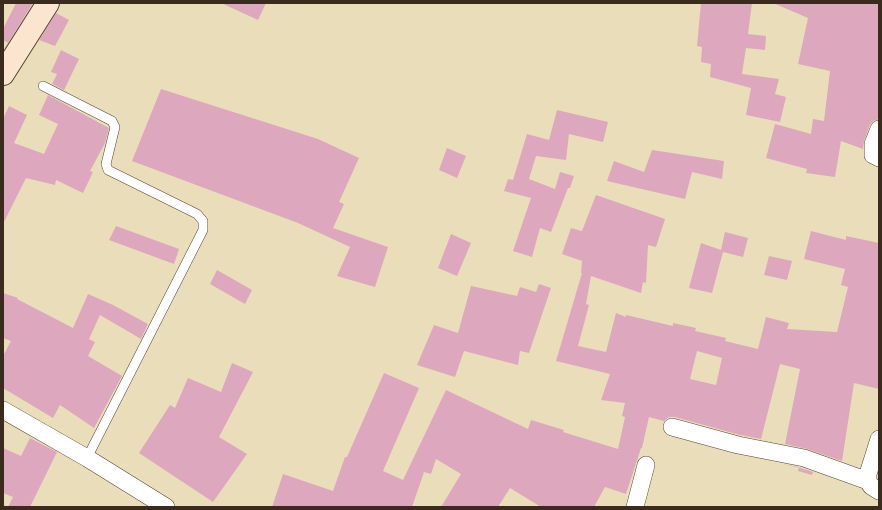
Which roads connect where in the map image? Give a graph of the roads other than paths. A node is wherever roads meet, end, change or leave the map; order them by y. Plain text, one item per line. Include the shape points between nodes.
1 (48, 3) edge
2 (3, 74) edge
3 (43, 86) dead end
4 (879, 128) edge
5 (879, 158) edge
6 (3, 410) edge
7 (672, 427) dead end
8 (879, 439) edge
9 (87, 458) junction
10 (646, 465) dead end
11 (873, 486) edge
12 (166, 507) edge
13 (635, 507) edge

1 - 2 street
3 - 9 lane via 112,121 115,127 106,164 108,170 197,214 203,221 203,230
4 - 5 street via 873,144 873,155
6 - 9 street
7 - 11 street via 738,445 804,458
8 - 11 street via 868,474
9 - 12 street
10 - 13 street

